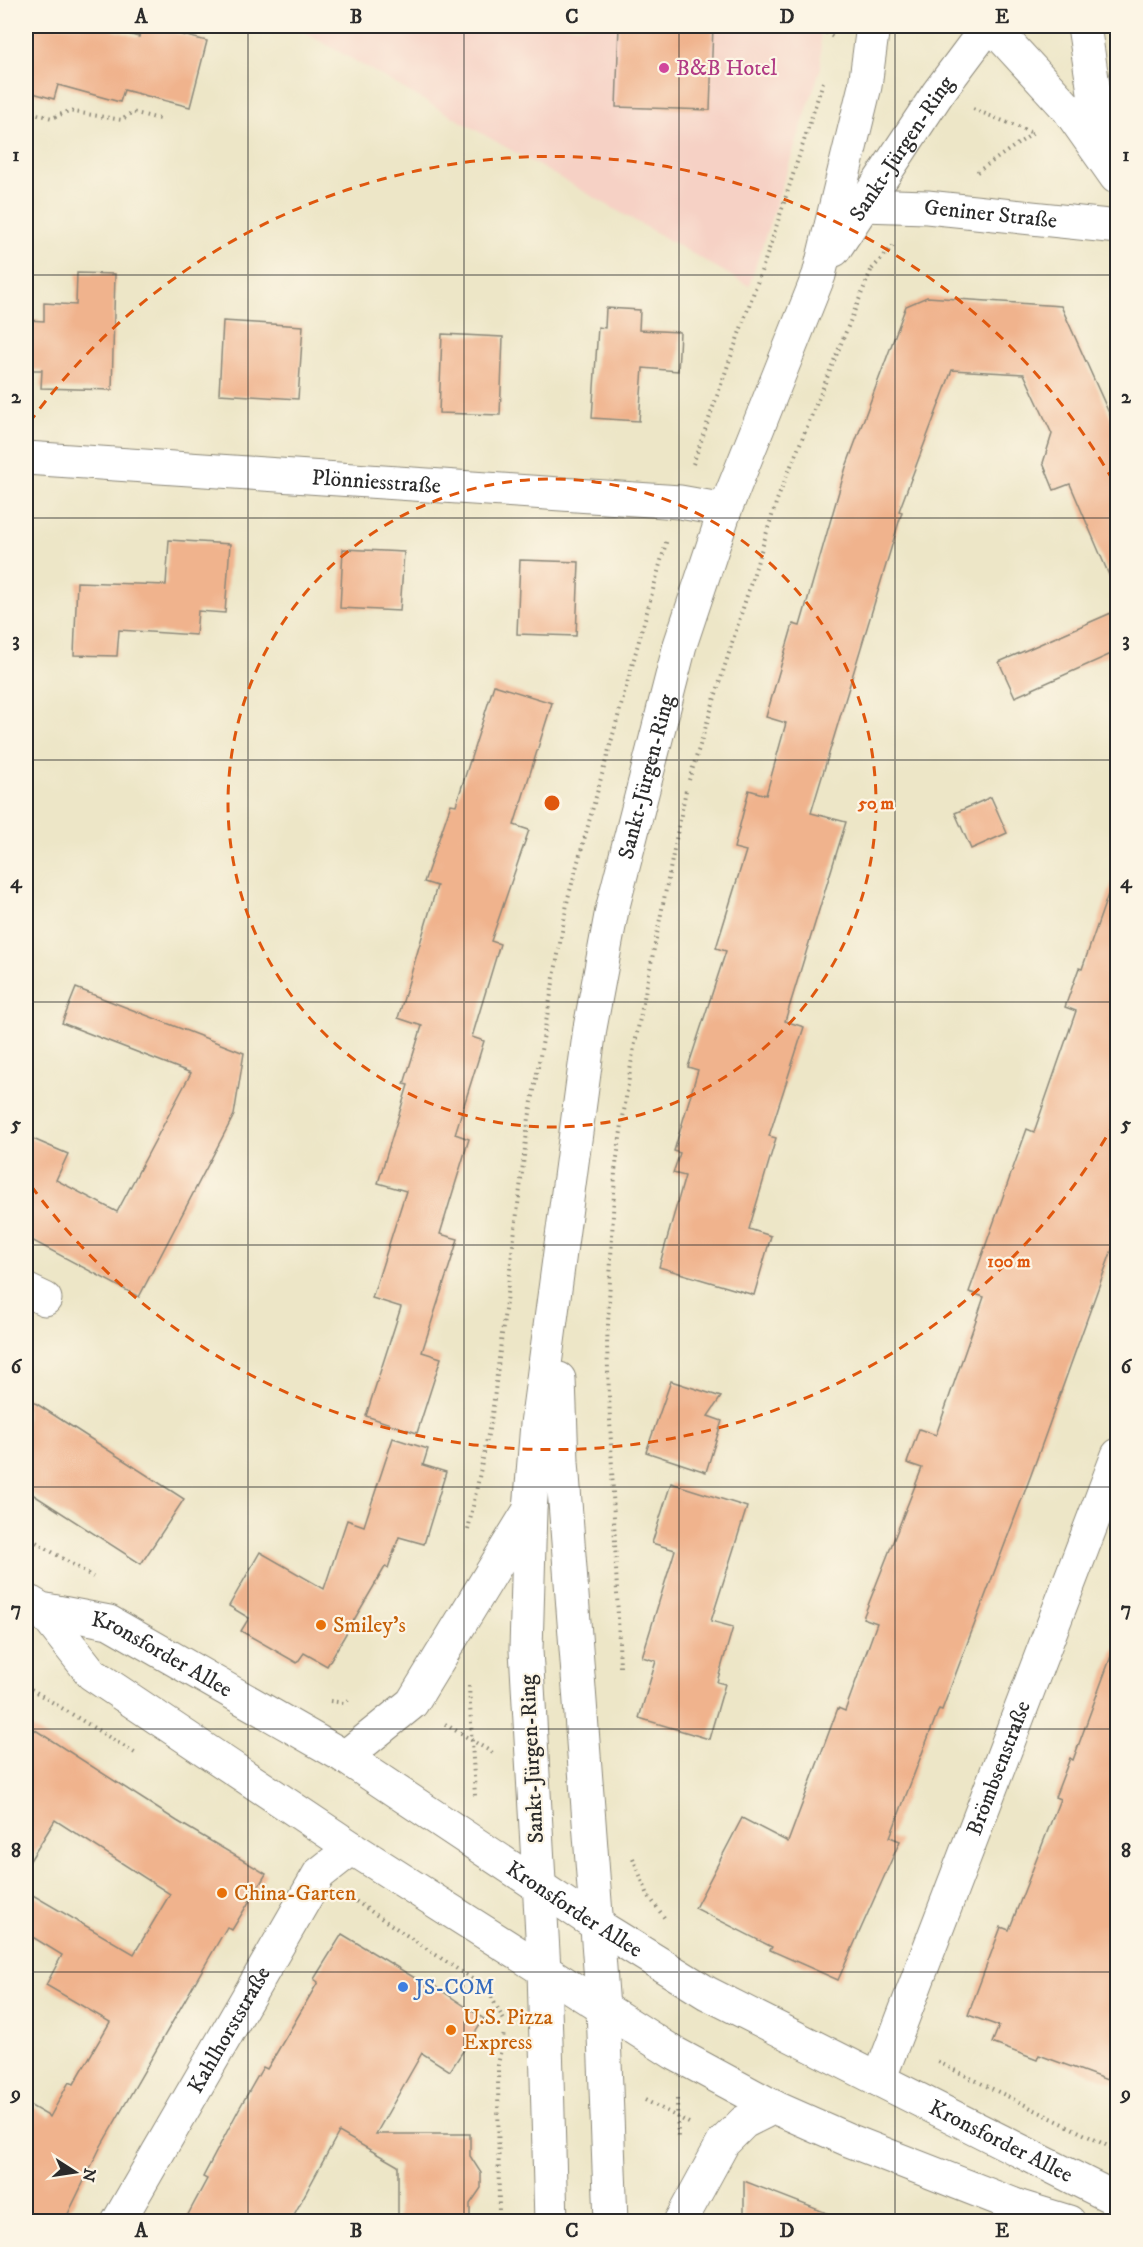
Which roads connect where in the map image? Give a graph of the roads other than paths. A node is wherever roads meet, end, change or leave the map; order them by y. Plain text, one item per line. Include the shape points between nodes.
1 (873, 26) edge
2 (990, 26) edge
3 (1084, 26) edge
4 (1117, 178) edge
5 (862, 205) junction
6 (1118, 227) edge
7 (819, 275) junction
8 (26, 458) edge
9 (725, 510) junction
10 (556, 1298) junction
11 (1118, 1455) edge
12 (530, 1510) junction
13 (33, 1605) edge
14 (345, 1757) junction
15 (352, 1848) junction
16 (539, 1886) junction
17 (597, 1925) junction
18 (544, 1970) junction
19 (603, 2008) junction
20 (879, 2080) junction
21 (774, 2106) junction
22 (1118, 2200) edge
23 (118, 2222) edge
24 (550, 2222) edge
25 (611, 2222) edge
26 (680, 2222) edge
27 (1069, 2222) edge

1 - 7 main road, Sankt-Jürgen-Ring via 865,86
2 - 4 main road via 1068,109
2 - 5 main road, Sankt-Jürgen-Ring via 938,93
3 - 4 main road via 1094,92
5 - 6 main road, Geniner Straße via 927,207
5 - 7 main road, Sankt-Jürgen-Ring
7 - 9 main road, Sankt-Jürgen-Ring
8 - 9 main road, Plönniesstraße via 668,501
9 - 10 main road, Sankt-Jürgen-Ring via 680,645 612,910 585,1060
10 - 12 main road, Sankt-Jürgen-Ring via 537,1424
10 - 17 main road, Sankt-Jürgen-Ring via 562,1462
11 - 20 main road, Brömbsenstraße
12 - 14 main road via 412,1703
12 - 16 main road, Sankt-Jürgen-Ring via 526,1650
13 - 14 main road, Kronsforder Allee via 109,1622
13 - 15 main road, Kronsforder Allee via 92,1674
14 - 16 main road, Kronsforder Allee
15 - 18 main road, Kronsforder Allee
15 - 23 main road, Kahlhorststraße via 319,1874
16 - 17 main road, Kronsforder Allee
16 - 18 main road, Sankt-Jürgen-Ring
17 - 19 main road, Sankt-Jürgen-Ring
17 - 20 main road, Kronsforder Allee via 707,1993
18 - 19 main road, Kronsforder Allee
18 - 24 main road, Sankt-Jürgen-Ring
19 - 21 main road, Kronsforder Allee via 674,2053
19 - 25 main road, Sankt-Jürgen-Ring
20 - 22 main road, Kronsforder Allee
21 - 26 main road via 744,2121 723,2143
21 - 27 main road, Kronsforder Allee via 861,2145

